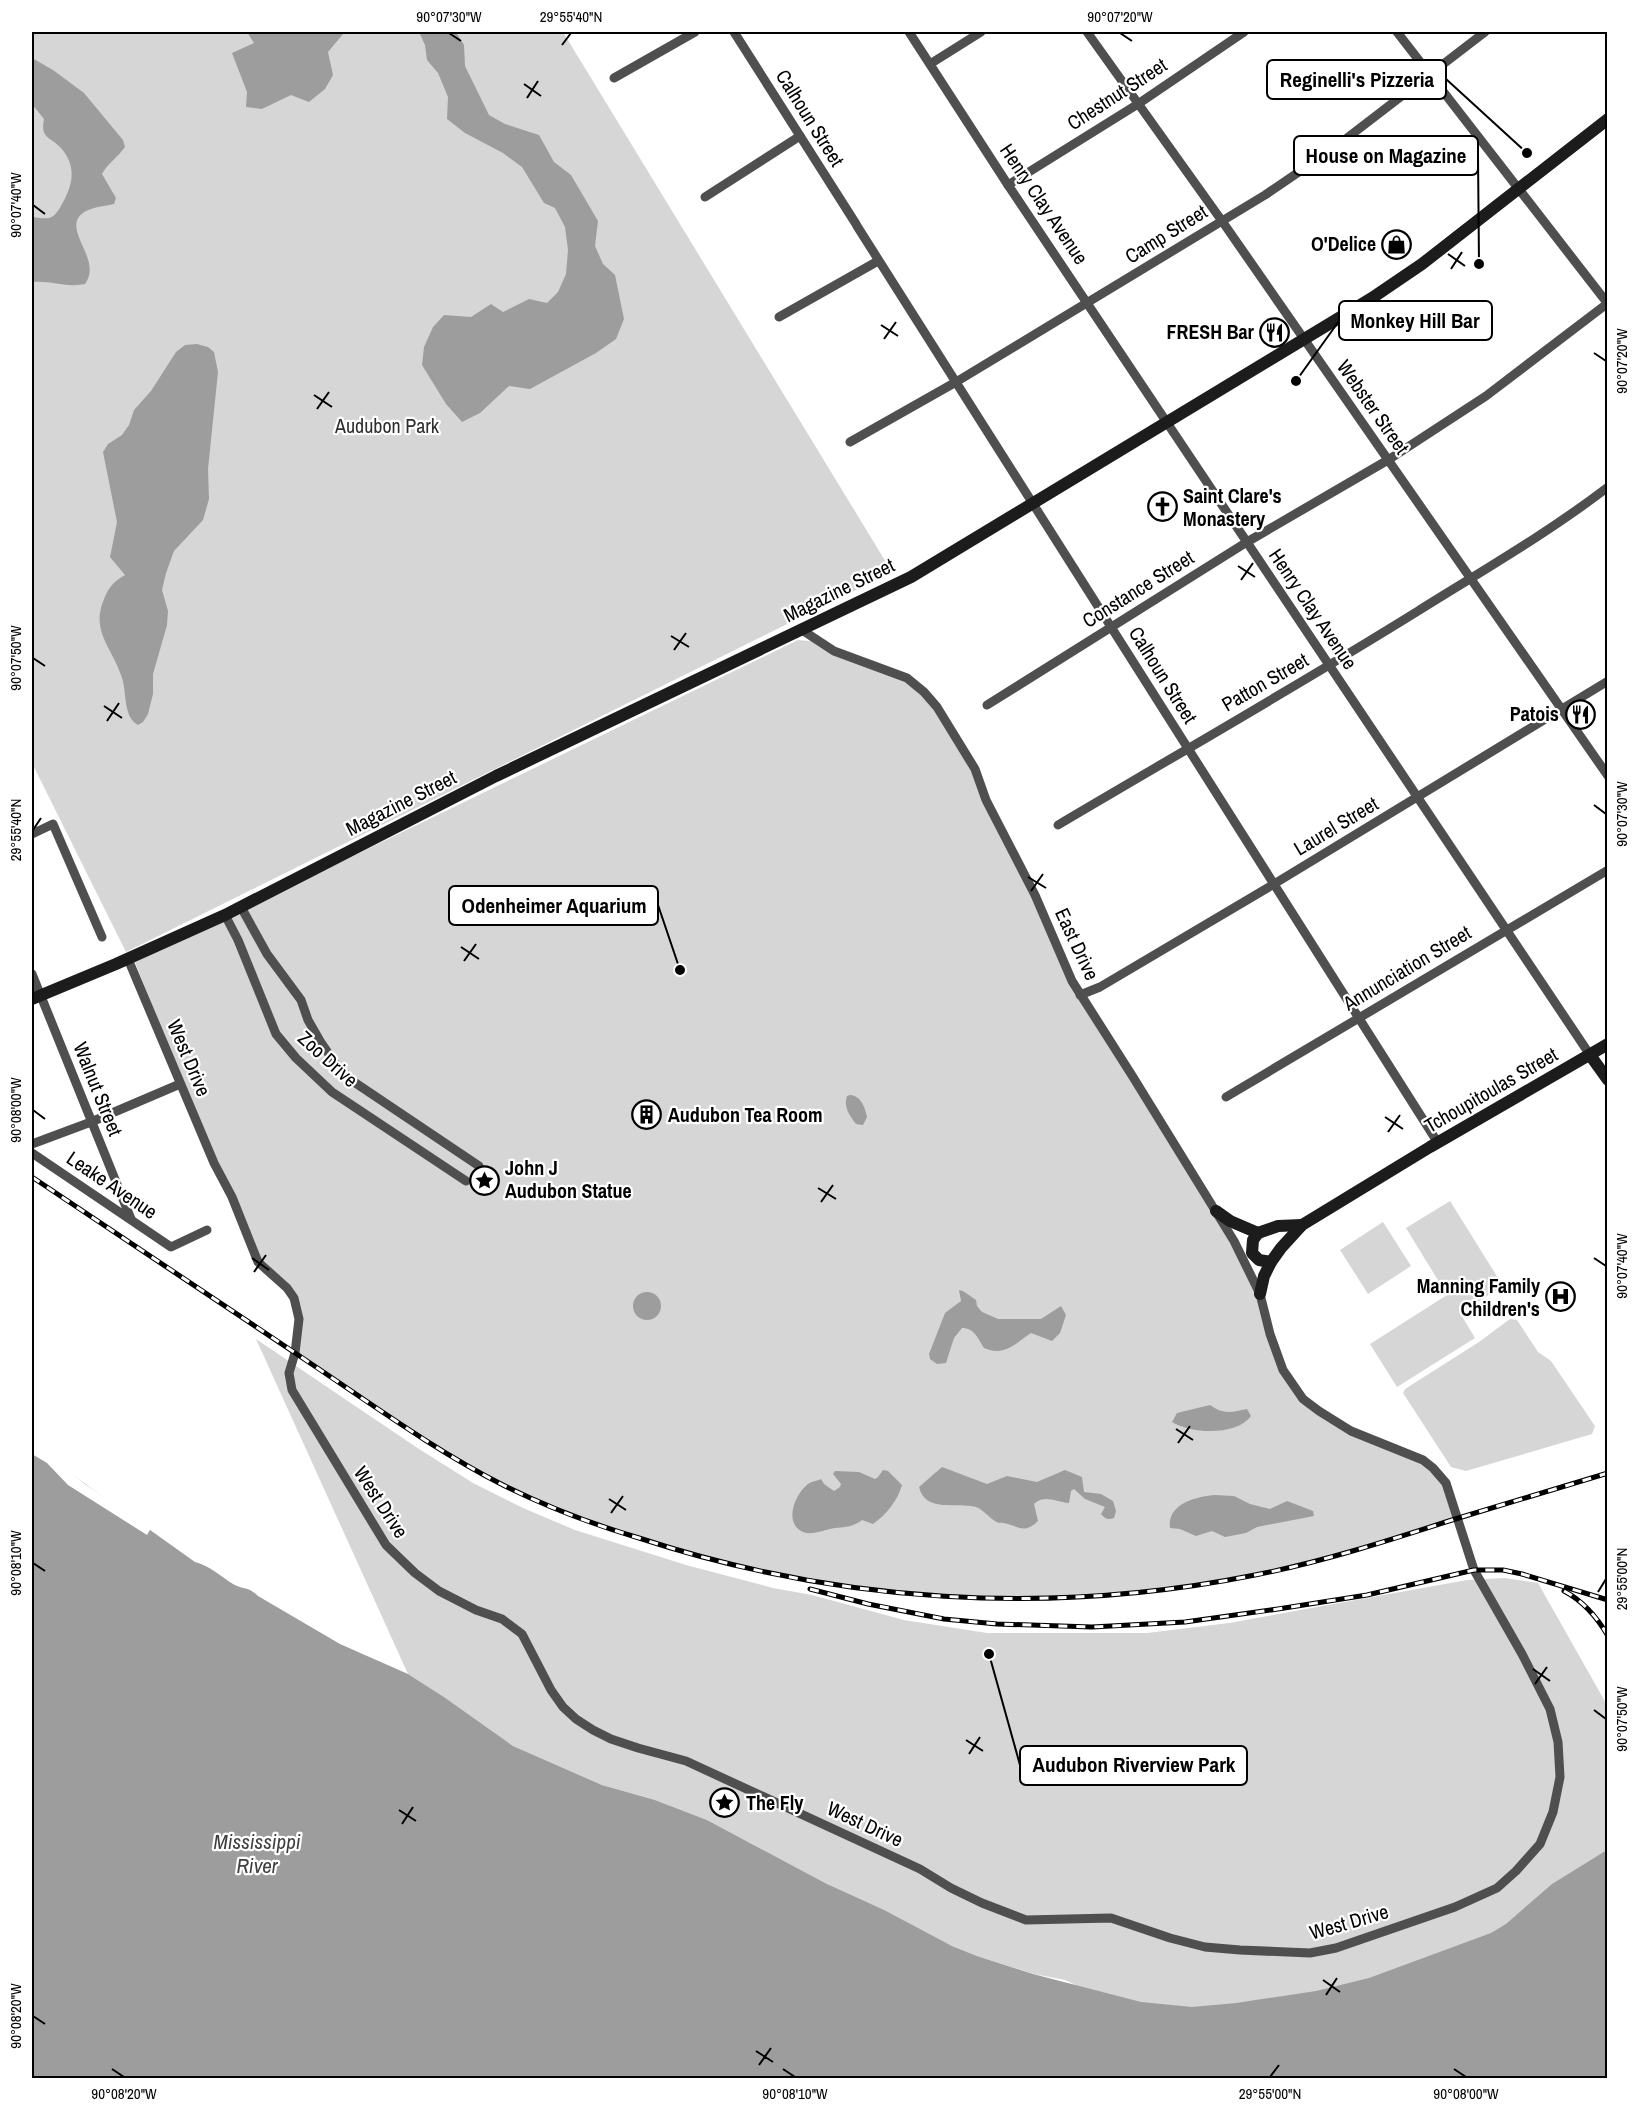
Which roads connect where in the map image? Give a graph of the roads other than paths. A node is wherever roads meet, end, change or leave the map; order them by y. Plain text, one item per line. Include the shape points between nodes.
1 (695, 32) edge
2 (734, 32) edge
3 (909, 32) edge
4 (981, 32) edge
5 (1087, 32) edge
6 (1244, 32) edge
7 (1397, 32) edge
8 (1485, 32) edge
9 (930, 64) junction
10 (1430, 74) junction
11 (614, 78) dead end
12 (1138, 104) junction
13 (1608, 119) edge
14 (800, 136) junction
15 (1008, 185) junction
16 (1520, 189) junction
17 (705, 198) dead end
18 (1222, 221) junction
19 (878, 261) junction
20 (1088, 303) junction
21 (1607, 303) edge
22 (779, 317) dead end
23 (1305, 340) junction
24 (956, 382) junction
25 (1168, 422) junction
26 (850, 442) dead end
27 (1388, 460) junction
28 (1608, 487) edge
29 (1033, 503) junction
30 (1247, 542) junction
31 (1469, 579) junction
32 (1112, 627) junction
33 (802, 630) junction
34 (1330, 666) junction
35 (1608, 681) edge
36 (987, 705) dead end
37 (1560, 709) junction
38 (1189, 748) junction
39 (1608, 776) edge
40 (1418, 797) junction
41 (1058, 825) dead end
42 (32, 834) edge
43 (1608, 870) edge
44 (1274, 884) junction
45 (241, 907) junction
46 (225, 915) junction
47 (1507, 929) junction
48 (102, 937) dead end
49 (128, 959) junction
50 (32, 974) edge
51 (1080, 995) junction
52 (36, 998) edge
53 (1360, 1018) junction
54 (1608, 1044) edge
55 (1590, 1055) junction
56 (1608, 1080) edge
57 (180, 1084) junction
58 (1226, 1097) dead end
59 (91, 1122) junction
60 (32, 1143) edge
61 (1438, 1143) junction
62 (32, 1153) edge
63 (479, 1166) dead end
64 (466, 1181) dead end
65 (1216, 1211) junction
66 (131, 1218) junction
67 (1302, 1225) junction
68 (207, 1230) dead end
69 (1258, 1233) junction
70 (1271, 1262) junction
71 (1260, 1294) junction

1 - 11 street
2 - 14 street, Calhoun Street
3 - 9 street, Henry Clay Avenue
4 - 9 street
5 - 12 street, Webster Street
6 - 12 street, Chestnut Street
7 - 10 street
8 - 10 street, Camp Street
9 - 15 street, Henry Clay Avenue
10 - 16 street
10 - 18 street, Camp Street via 1334,148
12 - 15 street, Chestnut Street
12 - 18 street, Webster Street
13 - 16 street, Magazine Street
14 - 17 street
14 - 19 street, Calhoun Street
15 - 20 street, Henry Clay Avenue
16 - 21 street
16 - 23 street, Magazine Street via 1416,268
18 - 20 street, Camp Street
18 - 23 street, Webster Street
19 - 22 street
19 - 24 street, Calhoun Street
20 - 24 street, Camp Street
20 - 25 street, Henry Clay Avenue
21 - 27 street, Constance Street via 1486,396
23 - 25 street, Magazine Street
23 - 27 street, Webster Street
24 - 26 street, Camp Street
24 - 29 street, Calhoun Street
25 - 29 street, Magazine Street
25 - 30 street, Henry Clay Avenue
27 - 30 street, Constance Street
27 - 31 street, Webster Street
28 - 31 street, Patton Street
29 - 32 street, Calhoun Street
29 - 33 street, Magazine Street via 911,577
30 - 32 street, Constance Street
30 - 34 street, Henry Clay Avenue
31 - 34 street, Patton Street
31 - 37 street, Webster Street
32 - 36 street, Constance Street
32 - 38 street, Calhoun Street
33 - 45 street, Magazine Street via 496,776
33 - 51 street, East Drive via 834,651 906,678 937,707 975,769 986,800
34 - 38 street, Patton Street
34 - 40 street, Henry Clay Avenue
35 - 37 street, Laurel Street
37 - 39 street, Webster Street
37 - 40 street, Laurel Street
38 - 41 street, Patton Street
38 - 44 street, Calhoun Street
40 - 44 street, Laurel Street
40 - 47 street, Henry Clay Avenue
42 - 48 street via 53,824
43 - 47 street, Annunciation Street
44 - 51 street, Laurel Street
44 - 53 street, Calhoun Street
45 - 46 street, Magazine Street
45 - 63 street, Zoo Drive via 267,954 301,1000 308,1020 337,1066 354,1082
46 - 49 street, Magazine Street
46 - 64 street, Zoo Drive via 276,1034 296,1059 332,1092
47 - 53 street, Annunciation Street
47 - 55 street, Henry Clay Avenue
49 - 52 street, Magazine Street
49 - 57 street, West Drive
50 - 52 street, Walnut Street
51 - 65 street, East Drive
52 - 59 street, Walnut Street
53 - 58 street, Annunciation Street
53 - 61 street, Calhoun Street
54 - 55 street, Tchoupitoulas Street
55 - 56 street
55 - 61 street, Tchoupitoulas Street
57 - 59 street
57 - 71 street, West Drive via 258,1262 294,1298 298,1335 289,1373 292,1390 386,1545 439,1591 502,1619 522,1634 551,1690 576,1719 611,1739 686,1761 920,1869 982,1903 1026,1920 1111,1918 1206,1947 1310,1953 1336,1948 1455,1907 1497,1888 1540,1844 1553,1812 1560,1777 1558,1742 1550,1709 1474,1570 1446,1483 1423,1460 1351,1431 1303,1399 1283,1370
59 - 60 street
59 - 66 street, Walnut Street
61 - 67 street, Tchoupitoulas Street
62 - 66 street, Leake Avenue
65 - 69 street
65 - 71 street, East Drive
66 - 68 street, Leake Avenue via 171,1247
67 - 69 street, Tchoupitoulas Street via 1278,1226
67 - 70 street, Tchoupitoulas Street
69 - 70 street via 1252,1252 1259,1260
70 - 71 street, Tchoupitoulas Street

